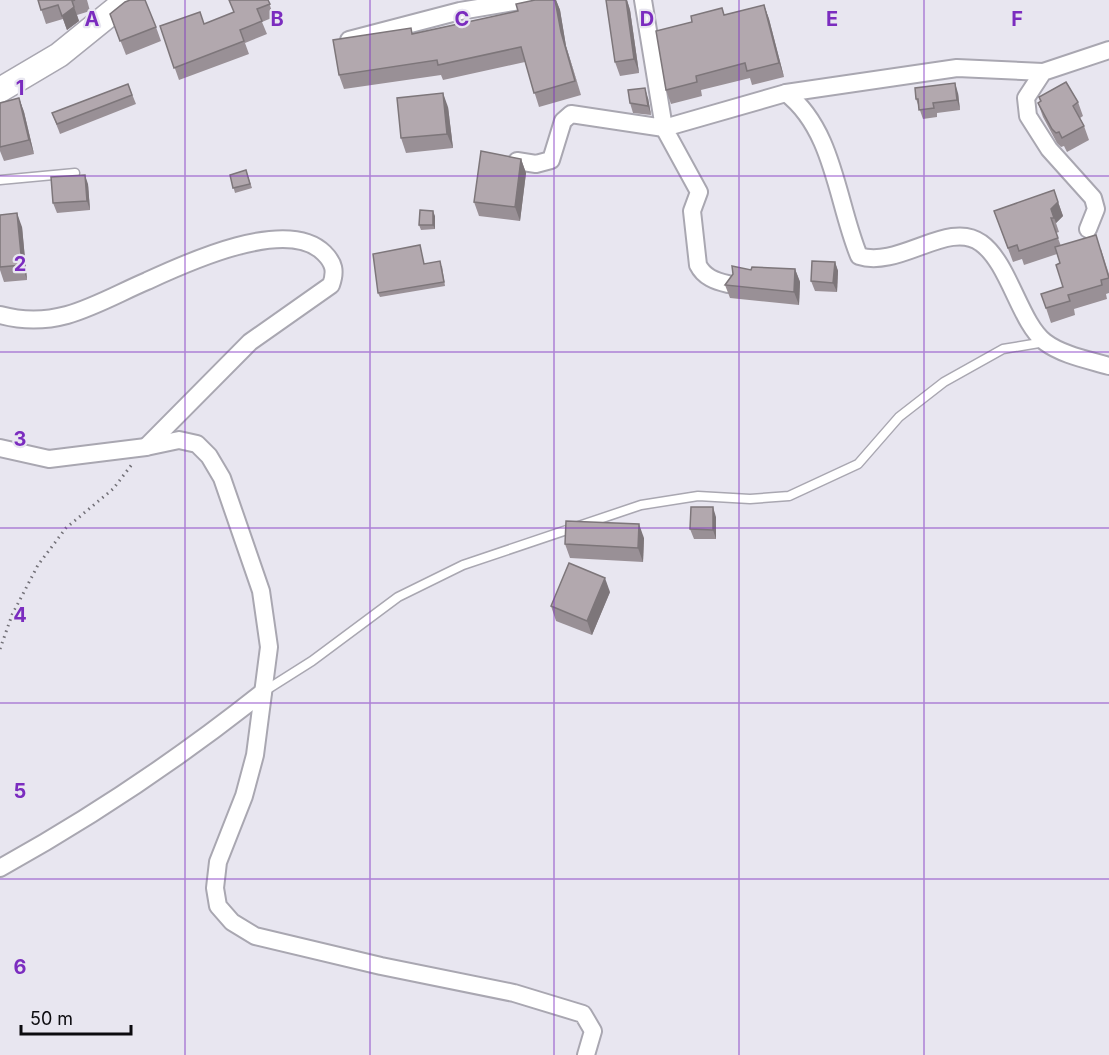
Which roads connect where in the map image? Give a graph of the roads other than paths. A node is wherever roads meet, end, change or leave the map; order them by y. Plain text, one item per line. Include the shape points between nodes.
1 (127, 0) edge
2 (526, 0) edge
3 (643, 0) edge
4 (346, 40) edge
5 (1109, 50) edge
6 (1043, 72) junction
7 (0, 90) edge
8 (786, 93) junction
9 (664, 128) junction
10 (518, 161) edge
11 (75, 172) dead end
12 (0, 180) edge
13 (1088, 229) dead end
14 (728, 284) edge
15 (0, 315) edge
16 (1045, 342) junction
17 (1109, 366) edge
18 (146, 447) junction
19 (0, 448) edge
20 (263, 693) junction
21 (0, 868) edge
22 (586, 1055) edge

1 - 7 main road via 59,55
2 - 4 street via 460,11
3 - 9 street
5 - 6 street
6 - 8 street via 957,68
6 - 13 street via 1026,99 1028,116 1049,149 1094,198 1096,209
8 - 9 street
8 - 16 street via 804,107 821,139 859,256 884,260 951,237 974,239 982,243 1006,277 1030,323
9 - 10 street via 571,114 563,121 551,160 536,164
9 - 14 street via 699,192 692,211 701,272
11 - 12 lane
15 - 18 street via 42,321 69,315 172,269 245,243 276,238 320,249 332,261 331,285 250,342
16 - 17 street
16 - 20 lane via 1004,349 944,381 899,417 858,464 789,496 750,500 698,496 640,506 462,565 398,597
18 - 19 street via 49,459
18 - 20 street via 178,440 197,444 222,478 261,591 269,647
20 - 21 street via 195,747
20 - 22 street via 255,755 218,862 214,888 218,906 232,922 255,936 514,993 583,1014 593,1031

